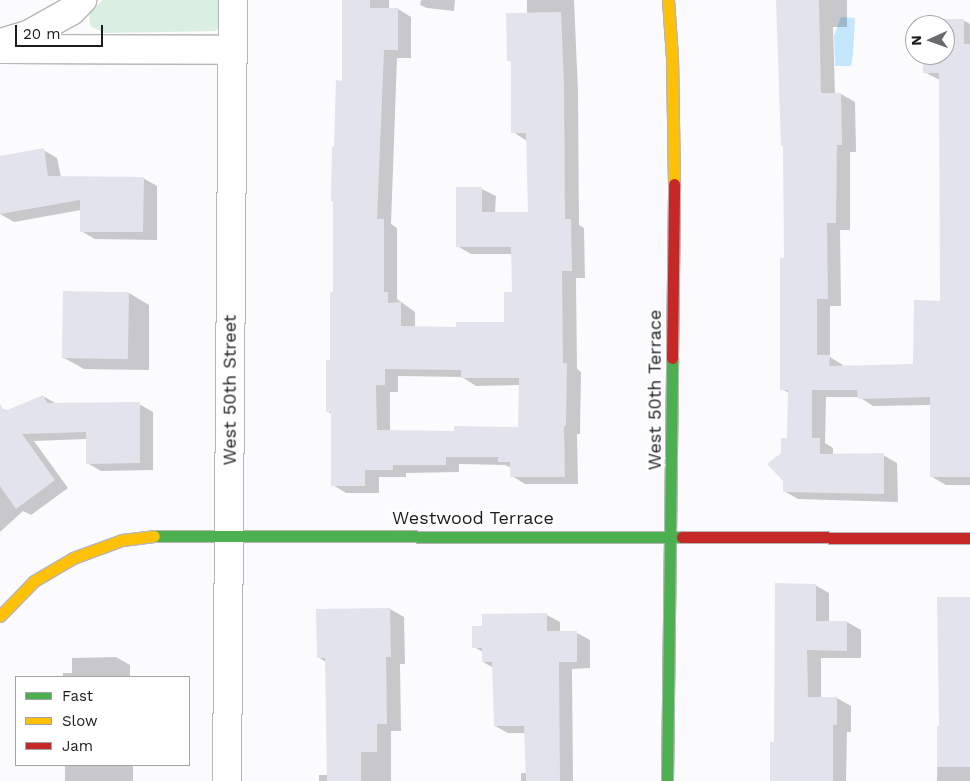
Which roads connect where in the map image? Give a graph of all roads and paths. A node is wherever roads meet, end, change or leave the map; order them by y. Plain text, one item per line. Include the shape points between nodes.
1 (82, 0) edge
2 (233, 0) edge
3 (668, 0) edge
4 (0, 44) edge
5 (0, 49) edge
6 (232, 50) junction
7 (229, 535) junction
8 (671, 536) junction
9 (970, 538) edge
10 (0, 616) edge
11 (227, 781) edge
12 (668, 781) edge

1 - 4 street via 71,11 28,35
2 - 6 street, West 50th Street
3 - 8 street, West 50th Terrace via 674,162
5 - 6 street
6 - 7 street, West 50th Street
7 - 8 street, Westwood Terrace
7 - 10 street, Westwood Terrace via 165,534 122,540 72,558 34,581
7 - 11 street, West 50th Street
8 - 9 street, Westwood Terrace
8 - 12 street, West 50th Terrace

